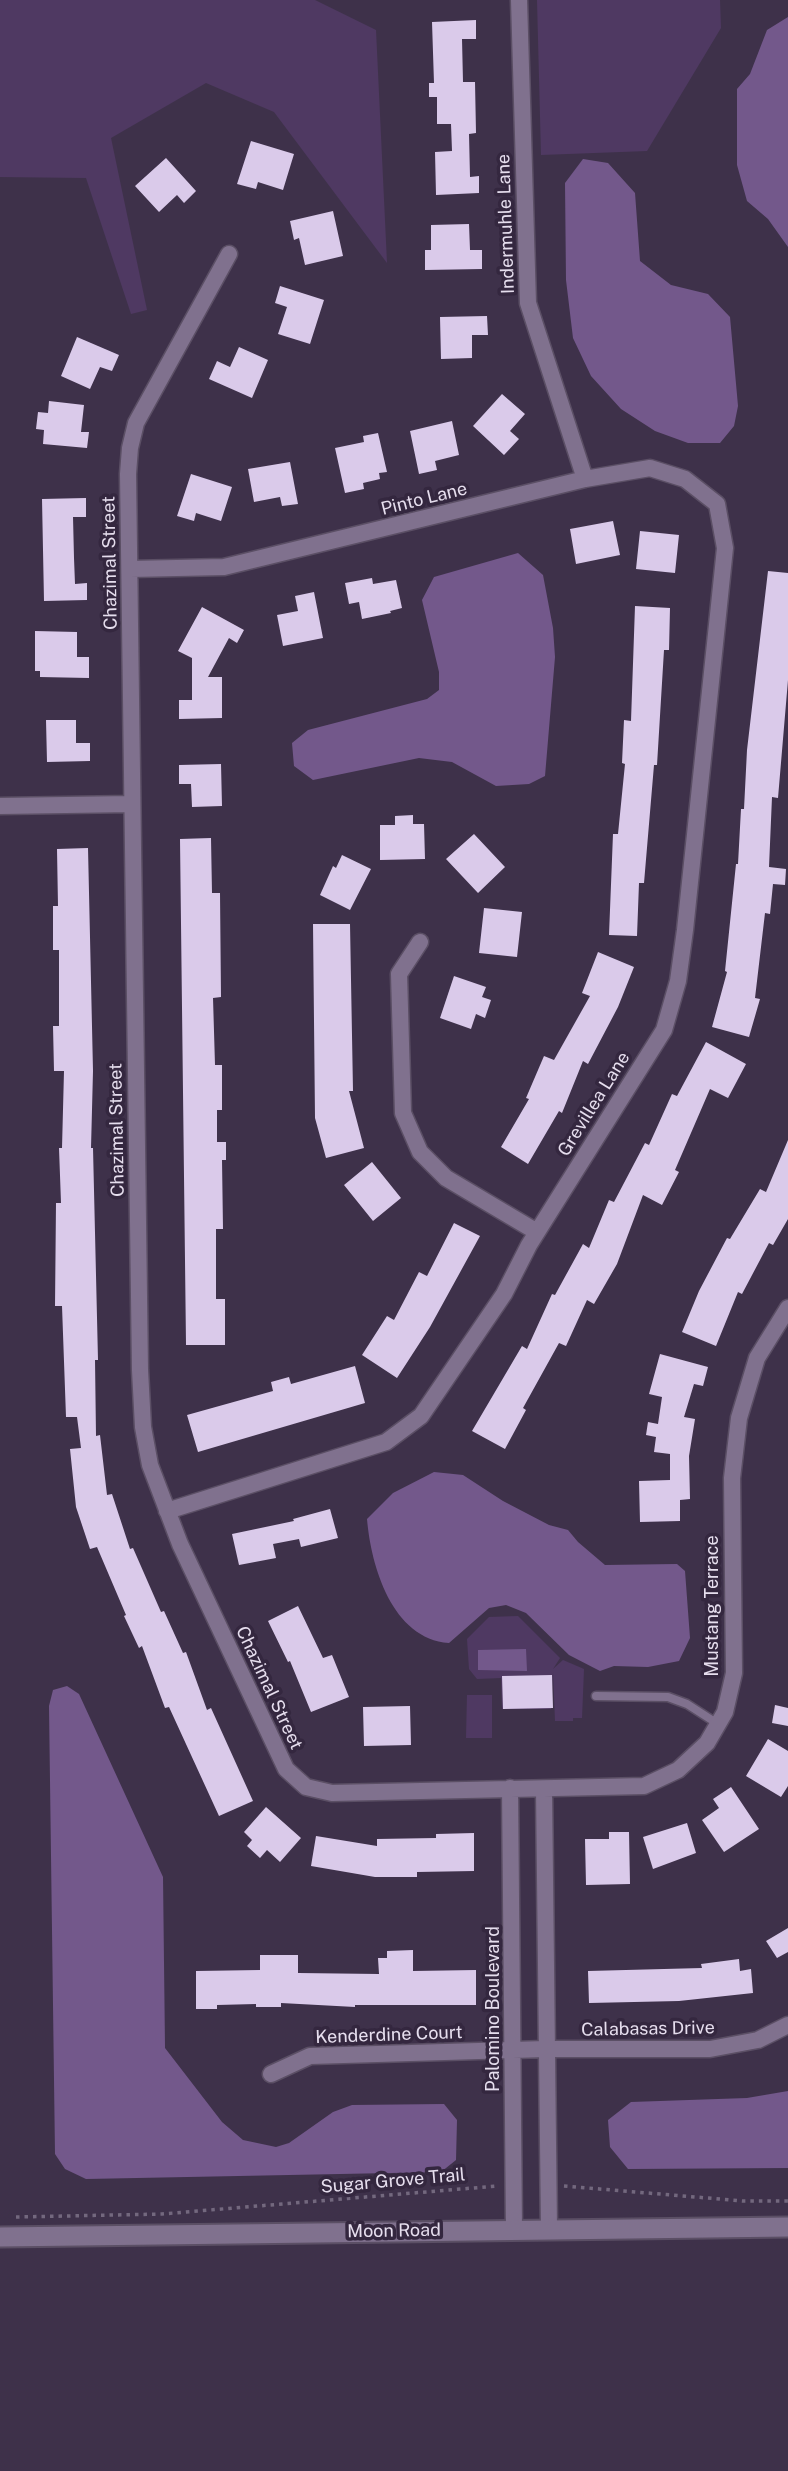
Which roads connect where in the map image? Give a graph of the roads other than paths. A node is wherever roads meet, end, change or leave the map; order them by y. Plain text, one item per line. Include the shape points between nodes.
1 (519, 0) edge
2 (229, 254) dead end
3 (585, 479) junction
4 (717, 504) joint
5 (130, 569) junction
6 (131, 804) junction
7 (0, 806) edge
8 (420, 942) dead end
9 (537, 1231) junction
10 (788, 1308) edge
11 (167, 1511) junction
12 (596, 1696) dead end
13 (718, 1724) junction
14 (510, 1788) junction
15 (544, 1789) junction
16 (788, 2025) edge
17 (547, 2049) junction
18 (512, 2050) junction
19 (271, 2074) dead end
20 (788, 2227) edge
21 (514, 2230) junction
22 (548, 2230) junction
23 (0, 2237) edge

1 - 3 street, Indermuhle Lane via 528,303
2 - 5 street, Chazimal Street via 136,423 128,474
3 - 4 street, Pinto Lane via 650,468 685,479
3 - 5 street, Pinto Lane via 224,567
4 - 9 street, Grevillea Lane via 725,548 677,981 664,1030
5 - 6 street, Chazimal Street
6 - 7 street
6 - 11 street, Chazimal Street via 142,1413 150,1465
8 - 9 street via 399,974 403,1114 420,1152 446,1178
9 - 11 street, Grevillea Lane via 503,1294 421,1416 395,1436
10 - 13 street, Mustang Terrace via 757,1358 739,1418 732,1478 734,1673
11 - 14 street, Chazimal Street via 286,1769 306,1787 332,1793
12 - 13 lane via 668,1697
13 - 15 street, Mustang Terrace via 707,1743 677,1770 644,1786
14 - 15 street, Mustang Terrace
14 - 18 street, Palomino Boulevard
15 - 17 street
16 - 17 street, Calabasas Drive via 758,2040 710,2049
17 - 18 street, Calabasas Drive
17 - 22 street
18 - 19 street, Kenderdine Court via 310,2056
18 - 21 street, Palomino Boulevard
20 - 22 street, Moon Road
21 - 22 street, Moon Road
21 - 23 street, Moon Road

